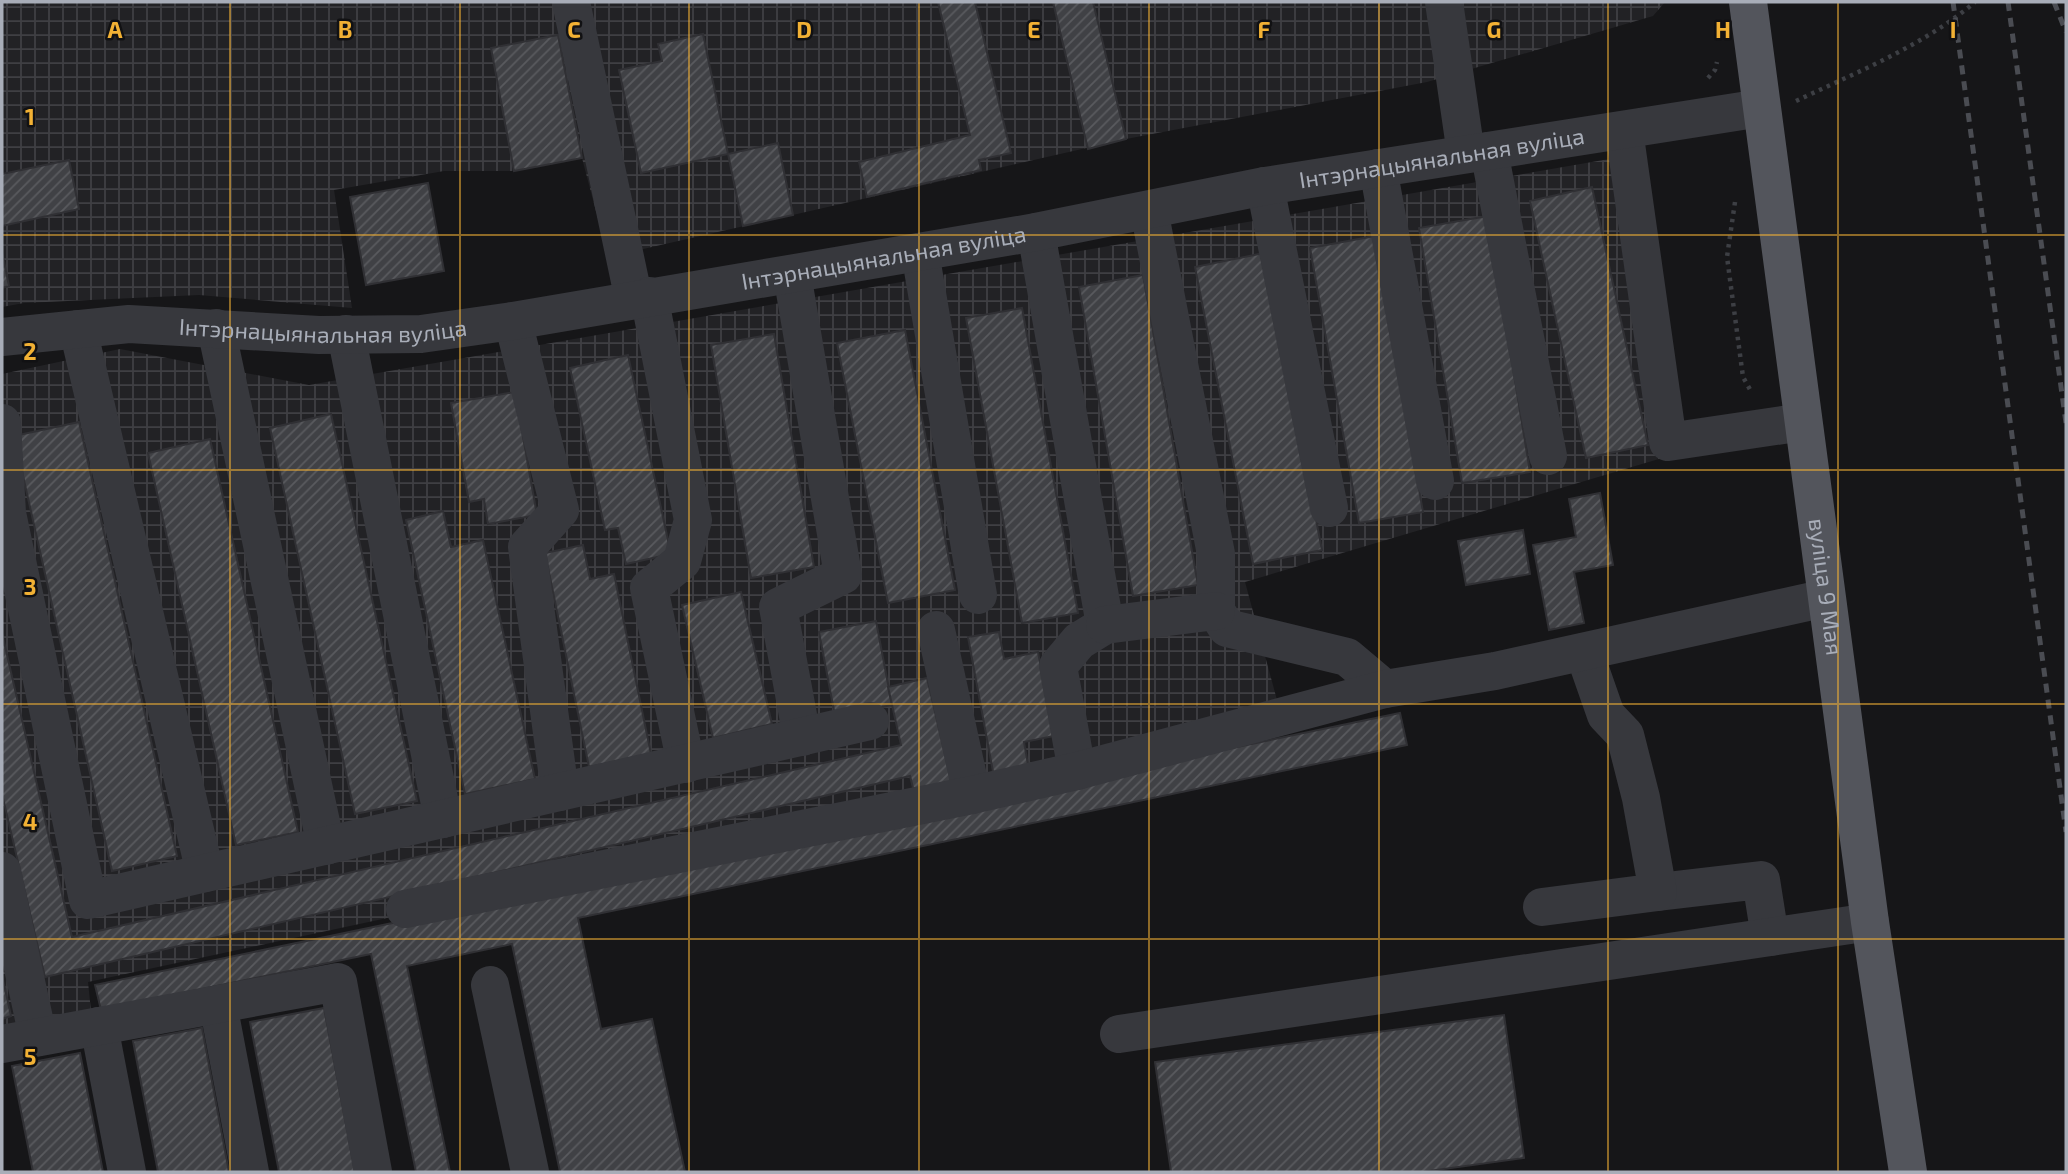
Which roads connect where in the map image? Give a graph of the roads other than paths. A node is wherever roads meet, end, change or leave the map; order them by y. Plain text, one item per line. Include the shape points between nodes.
1 (571, 2) edge
2 (1444, 2) edge
3 (1750, 18) edge
4 (1777, 105) junction
5 (1624, 130) junction
6 (1477, 153) junction
7 (1378, 168) junction
8 (1265, 186) junction
9 (1149, 210) junction
10 (1036, 232) junction
11 (920, 252) junction
12 (792, 274) junction
13 (641, 298) junction
14 (513, 321) junction
15 (216, 328) junction
16 (78, 329) junction
17 (346, 334) junction
18 (2, 337) edge
19 (1802, 422) junction
20 (2, 423) edge
21 (1548, 456) dead end
22 (1435, 481) dead end
23 (1329, 508) dead end
24 (978, 595) dead end
25 (1826, 598) junction
26 (1216, 611) junction
27 (1105, 625) junction
28 (936, 629) dead end
29 (1584, 652) junction
30 (1385, 689) junction
31 (870, 721) dead end
32 (802, 737) junction
33 (686, 764) junction
34 (1077, 771) junction
35 (560, 792) junction
36 (972, 795) junction
37 (443, 819) junction
38 (326, 846) junction
39 (2, 872) edge
40 (205, 873) junction
41 (1658, 892) junction
42 (1542, 907) dead end
43 (405, 909) dead end
44 (1870, 922) junction
45 (1770, 937) junction
46 (490, 985) dead end
47 (218, 1004) junction
48 (99, 1026) junction
49 (1119, 1034) dead end
50 (20, 1041) edge
51 (127, 1172) edge
52 (250, 1172) edge
53 (373, 1172) edge
54 (530, 1172) edge
55 (1908, 1172) edge

1 - 13 street
2 - 6 street
3 - 4 main road, вуліца 9 Мая
4 - 5 street, Інтэрнацыянальная вуліца
4 - 19 main road, вуліца 9 Мая
5 - 6 street, Інтэрнацыянальная вуліца
5 - 19 street via 1668,442
6 - 7 street, Інтэрнацыянальная вуліца
6 - 21 street
7 - 8 street, Інтэрнацыянальная вуліца
7 - 22 street
8 - 9 street, Інтэрнацыянальная вуліца
8 - 23 street
9 - 10 street, Інтэрнацыянальная вуліца
9 - 26 street via 1216,554
10 - 11 street, Інтэрнацыянальная вуліца
10 - 27 street
11 - 12 street, Інтэрнацыянальная вуліца
11 - 24 street
12 - 13 street, Інтэрнацыянальная вуліца
12 - 32 street via 843,575 778,607
13 - 14 street, Інтэрнацыянальная вуліца
13 - 33 street via 694,520 682,561 649,588
14 - 17 street, Інтэрнацыянальная вуліца via 421,334
14 - 35 street via 560,510 527,547
15 - 16 street, Інтэрнацыянальная вуліца via 129,324
15 - 17 street, Інтэрнацыянальная вуліца
15 - 38 street
16 - 18 street, Інтэрнацыянальная вуліца
16 - 40 street
17 - 37 street
19 - 25 main road, вуліца 9 Мая
20 - 40 street via 7,513 88,900
25 - 29 street
25 - 44 main road, вуліца 9 Мая
26 - 27 street
26 - 30 street via 1227,628 1347,657
27 - 34 street via 1079,641 1058,666
28 - 36 street
29 - 30 street
29 - 41 street via 1606,715 1625,735
30 - 34 street
31 - 32 street
32 - 33 street
33 - 35 street
34 - 36 street
35 - 37 street
36 - 43 street
37 - 38 street
38 - 40 street
39 - 50 street
41 - 42 street
41 - 45 street via 1761,880
44 - 45 street
44 - 55 main road, вуліца 9 Мая
45 - 49 street
46 - 54 street
47 - 48 street
47 - 52 street
47 - 53 street via 338,982
48 - 50 street
48 - 51 street

